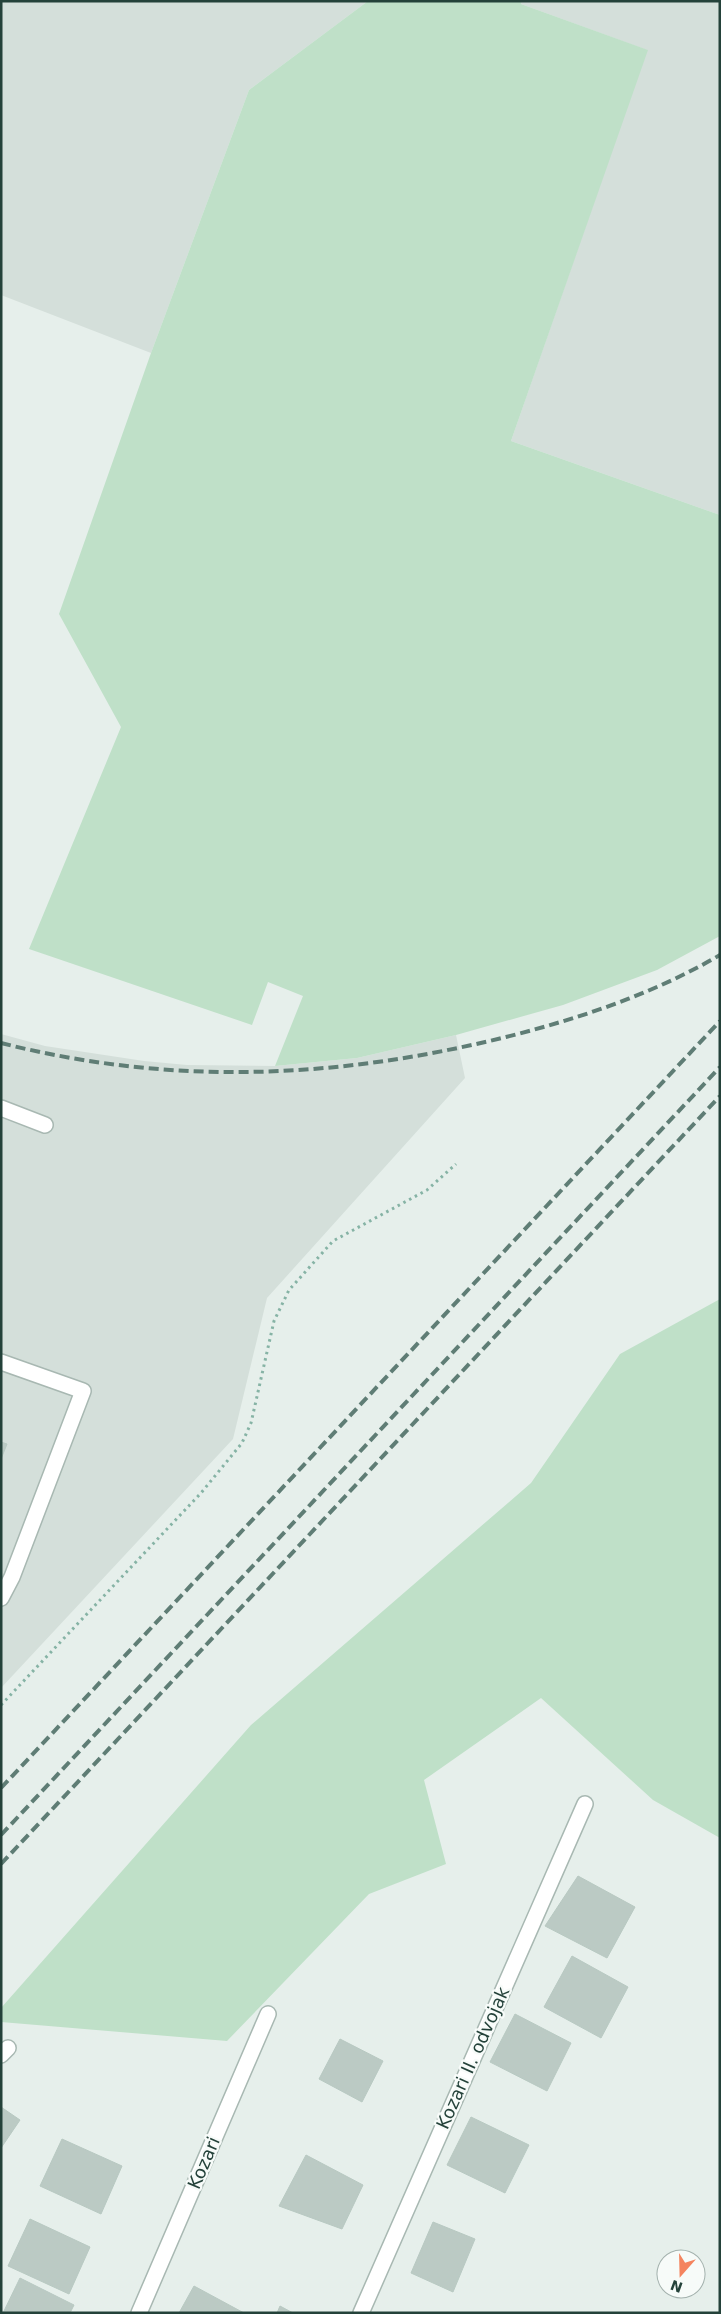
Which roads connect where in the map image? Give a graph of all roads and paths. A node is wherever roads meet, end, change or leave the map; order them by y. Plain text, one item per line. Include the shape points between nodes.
1 (1, 1108) edge
2 (45, 1126) dead end
3 (456, 1164) dead end
4 (1, 1362) edge
5 (1, 1598) edge
6 (1, 1705) edge
7 (585, 1804) dead end
8 (268, 2014) dead end
9 (139, 2313) edge
10 (361, 2313) edge

1 - 2 street
3 - 6 path via 427,1190 333,1241 289,1290 274,1321 251,1423 242,1443 201,1493
4 - 5 street via 83,1391
7 - 10 street, Kozari II. odvojak
8 - 9 street, Kozari

